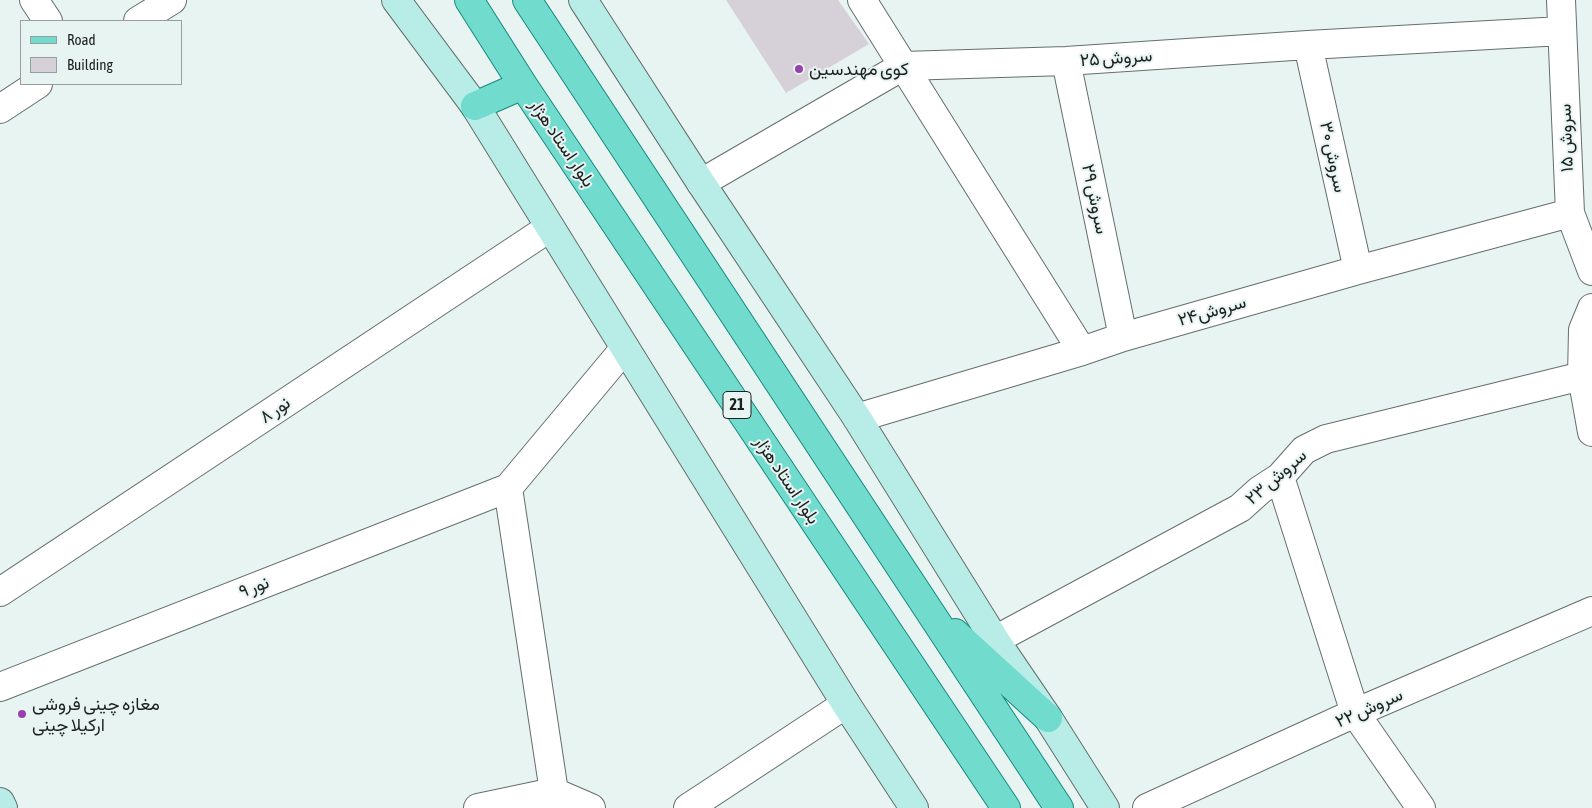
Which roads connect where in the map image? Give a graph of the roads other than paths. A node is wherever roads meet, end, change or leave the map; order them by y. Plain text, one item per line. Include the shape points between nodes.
1 (34, 0) edge
2 (172, 0) edge
3 (396, 0) edge
4 (469, 0) edge
5 (527, 0) edge
6 (583, 0) edge
7 (862, 0) edge
8 (1561, 0) edge
9 (47, 20) edge
10 (140, 20) edge
11 (1562, 31) junction
12 (1308, 45) junction
13 (1066, 61) junction
14 (903, 66) junction
15 (36, 85) edge
16 (523, 85) junction
17 (475, 106) junction
18 (0, 109) edge
19 (701, 183) junction
20 (1570, 213) junction
21 (549, 228) junction
22 (1358, 270) junction
23 (1592, 271) edge
24 (1592, 308) edge
25 (1123, 337) junction
26 (625, 348) junction
27 (1082, 351) junction
28 (1582, 376) junction
29 (857, 418) junction
30 (1592, 432) edge
31 (1280, 478) junction
32 (508, 488) junction
33 (0, 592) edge
34 (924, 605) junction
35 (1592, 611) edge
36 (995, 640) junction
37 (0, 687) edge
38 (846, 704) junction
39 (1355, 713) junction
40 (1048, 718) junction
41 (553, 800) edge
42 (0, 802) edge
43 (3, 808) edge
44 (478, 808) edge
45 (591, 808) edge
46 (688, 808) edge
47 (914, 808) edge
48 (1006, 808) edge
49 (1059, 808) edge
50 (1105, 808) edge
51 (1147, 808) edge
52 (1421, 808) edge

1 - 9 street
2 - 10 street
3 - 17 main road
4 - 16 main road, بلوار استاد هژار / 21
5 - 34 main road
6 - 19 main road
7 - 14 street
8 - 11 street, سروش ۱۵
11 - 12 street, سروش ۲۵
11 - 20 street, سروش ۱۵
12 - 13 street, سروش ۲۵
12 - 22 street, سروش ۳۰
13 - 14 street, سروش ۲۵
13 - 25 street, سروش ۲۹
14 - 19 street, سروش ۲۵
14 - 27 street
15 - 18 street
16 - 17 main road
16 - 48 main road, بلوار استاد هژار / 21
17 - 21 main road
19 - 29 main road
20 - 22 street, سروش۲۴
20 - 23 street, سروش ۱۵
21 - 26 main road
21 - 33 street, نور ۸
22 - 25 street, سروش۲۴
24 - 28 street via 1583,330
25 - 27 street, سروش۲۴
26 - 32 street
26 - 38 main road
27 - 29 street, سروش۲۴
28 - 30 street
28 - 31 street, سروش ۲۳ via 1326,439 1304,450
29 - 36 main road
31 - 36 street, سروش ۲۳ via 1240,508
31 - 39 street
32 - 37 street, نور ۹
32 - 41 street
34 - 40 main road
34 - 49 main road
35 - 39 street, سروش ۲۲
36 - 40 main road
38 - 46 street
38 - 47 main road
39 - 51 street, سروش ۲۲
39 - 52 street
40 - 50 main road
41 - 44 street
41 - 45 street
42 - 43 main road

